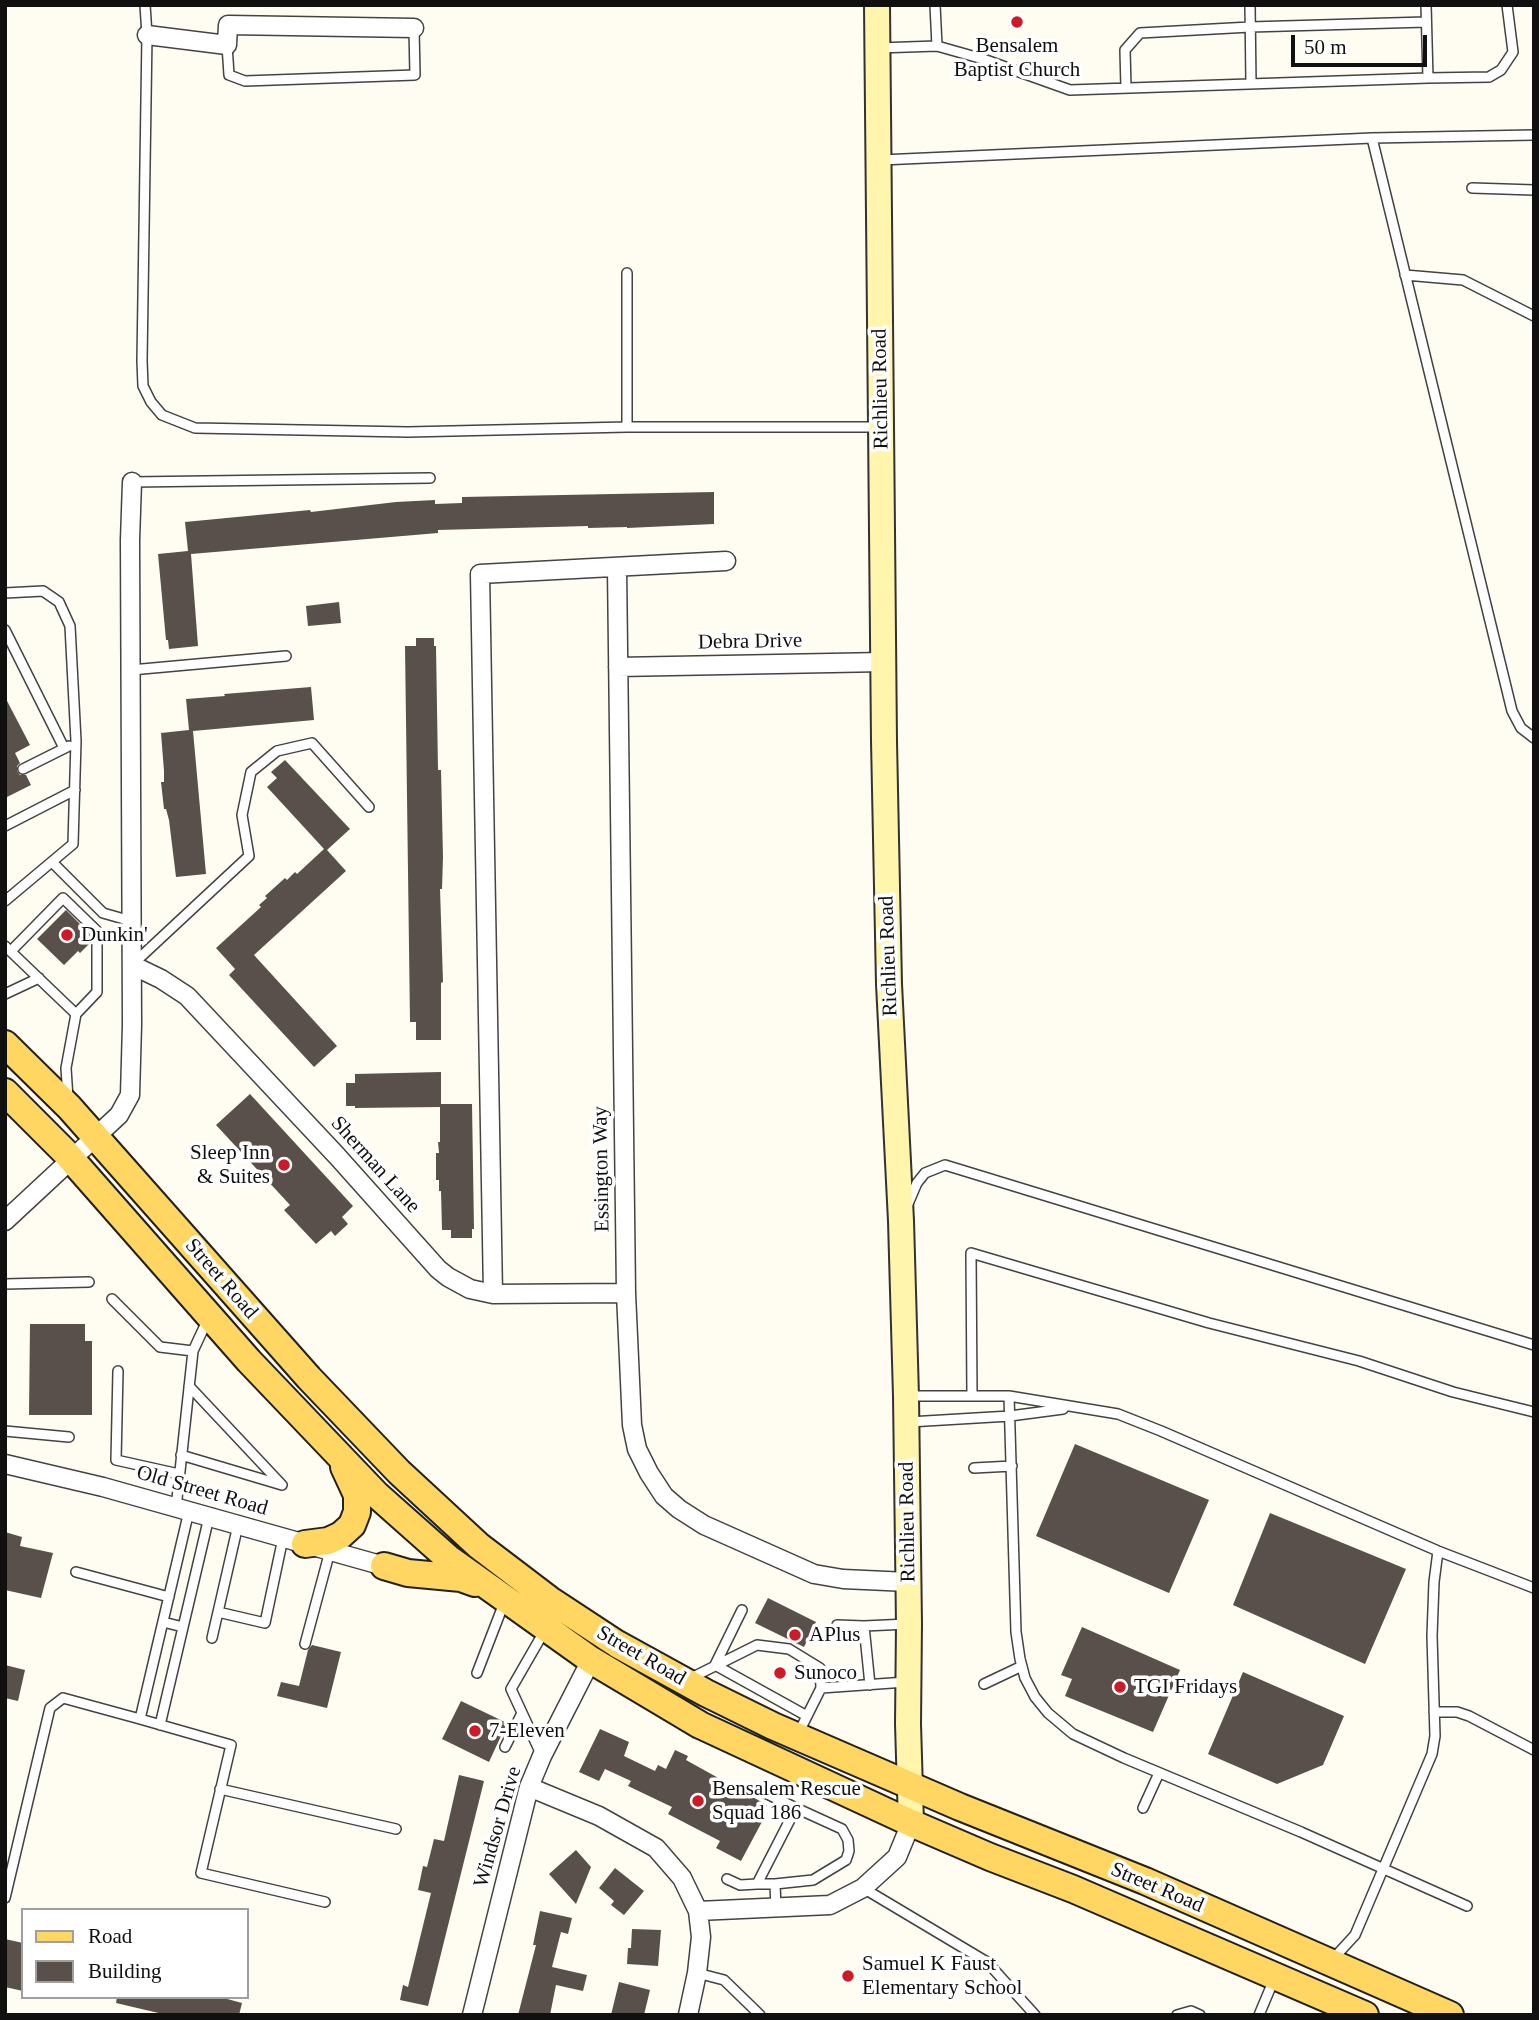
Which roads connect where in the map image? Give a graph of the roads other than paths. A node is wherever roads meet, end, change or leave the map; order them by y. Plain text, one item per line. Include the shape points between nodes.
1 (145, 5) edge
2 (877, 5) edge
3 (935, 5) edge
4 (1250, 5) edge
5 (1426, 5) edge
6 (1507, 5) edge
7 (1426, 22) junction
8 (1251, 27) junction
9 (414, 28) joint
10 (147, 35) junction
11 (227, 45) junction
12 (937, 46) junction
13 (876, 48) junction
14 (1428, 78) junction
15 (1251, 84) junction
16 (1126, 88) junction
17 (1534, 135) edge
18 (1372, 138) junction
19 (879, 160) junction
20 (1472, 188) dead end
21 (1534, 190) edge
22 (627, 273) dead end
23 (1405, 275) junction
24 (1534, 316) edge
25 (627, 427) junction
26 (881, 427) junction
27 (430, 478) dead end
28 (132, 482) joint
29 (726, 561) dead end
30 (617, 568) junction
31 (5, 593) edge
32 (5, 631) edge
33 (286, 656) dead end
34 (884, 662) junction
35 (618, 667) junction
36 (131, 670) junction
37 (1534, 738) edge
38 (76, 741) junction
39 (64, 748) junction
40 (23, 769) dead end
41 (75, 790) junction
42 (369, 807) dead end
43 (5, 826) edge
44 (52, 862) junction
45 (5, 901) edge
46 (131, 921) junction
47 (8, 948) edge
48 (132, 965) junction
49 (39, 978) junction
50 (5, 994) edge
51 (76, 1014) junction
52 (5, 1044) edge
53 (5, 1092) edge
54 (69, 1107) junction
55 (96, 1137) junction
56 (72, 1160) junction
57 (5, 1221) edge
58 (901, 1222) junction
59 (89, 1282) dead end
60 (5, 1284) edge
61 (626, 1293) junction
62 (493, 1294) junction
63 (112, 1299) dead end
64 (210, 1316) junction
65 (1534, 1345) edge
66 (193, 1351) junction
67 (118, 1371) dead end
68 (189, 1386) junction
69 (906, 1396) junction
70 (972, 1396) junction
71 (1009, 1396) junction
72 (1075, 1407) junction
73 (1534, 1412) edge
74 (1010, 1416) junction
75 (906, 1422) junction
76 (5, 1431) edge
77 (69, 1437) dead end
78 (334, 1451) junction
79 (5, 1452) edge
80 (181, 1455) junction
81 (5, 1464) edge
82 (1012, 1466) junction
83 (974, 1468) dead end
84 (179, 1474) junction
85 (182, 1509) junction
86 (209, 1517) junction
87 (238, 1525) junction
88 (306, 1544) junction
89 (1438, 1551) junction
90 (384, 1566) joint
91 (76, 1572) dead end
92 (908, 1582) junction
93 (1534, 1588) edge
94 (500, 1595) junction
95 (169, 1597) junction
96 (743, 1610) dead end
97 (218, 1612) junction
98 (163, 1622) junction
99 (909, 1624) junction
100 (837, 1625) dead end
101 (864, 1626) junction
102 (183, 1627) junction
103 (546, 1628) junction
104 (212, 1638) dead end
105 (304, 1644) dead end
106 (591, 1660) junction
107 (715, 1665) junction
108 (1022, 1666) junction
109 (477, 1673) dead end
110 (685, 1681) junction
111 (908, 1682) junction
112 (984, 1684) dead end
113 (870, 1685) junction
114 (821, 1688) junction
115 (1434, 1712) junction
116 (522, 1713) junction
117 (140, 1718) junction
118 (160, 1725) junction
119 (802, 1726) junction
120 (505, 1746) dead end
121 (1534, 1750) edge
122 (542, 1756) junction
123 (1159, 1773) junction
124 (910, 1785) junction
125 (529, 1787) junction
126 (755, 1788) dead end
127 (220, 1789) junction
128 (796, 1808) junction
129 (1143, 1808) dead end
130 (911, 1823) junction
131 (396, 1829) dead end
132 (1384, 1868) junction
133 (727, 1879) dead end
134 (757, 1884) junction
135 (775, 1884) junction
136 (863, 1888) junction
137 (5, 1898) edge
138 (324, 1902) dead end
139 (1468, 1906) dead end
140 (776, 1909) junction
141 (698, 1911) junction
142 (1331, 1961) junction
143 (1267, 1971) junction
144 (697, 1973) junction
145 (1439, 2012) edge
146 (472, 2015) edge
147 (688, 2015) edge
148 (760, 2015) edge
149 (1035, 2015) edge
150 (1177, 2015) edge
151 (1200, 2015) edge
152 (1259, 2015) edge
153 (1365, 2015) edge

1 - 10 lane
2 - 13 main road, Richlieu Road
3 - 12 lane
4 - 8 lane
5 - 7 lane
6 - 14 lane via 1513,52 1501,70 1489,77
7 - 8 lane
7 - 14 lane
8 - 15 lane
8 - 16 lane via 1140,33 1125,50
9 - 11 street via 228,25
9 - 11 lane via 415,75 245,81 229,75
10 - 11 street
10 - 25 lane via 142,361 143,386 162,415 195,428 408,432
12 - 13 lane
12 - 16 lane via 1070,90
13 - 19 main road, Richlieu Road
14 - 15 lane
15 - 16 lane
17 - 18 lane
18 - 19 lane
18 - 23 lane
19 - 26 main road, Richlieu Road
20 - 21 lane
22 - 25 lane
23 - 24 lane via 1463,280
23 - 37 lane via 1512,712
25 - 26 lane
26 - 34 main road, Richlieu Road
27 - 28 lane
28 - 36 street
29 - 30 street
30 - 35 street, Essington Way
30 - 62 street via 480,574
31 - 38 lane via 43,592 59,602 70,626
32 - 39 lane
33 - 36 lane
34 - 35 street, Debra Drive
34 - 58 main road, Richlieu Road via 889,984
35 - 61 street, Essington Way
36 - 46 street
38 - 39 lane
38 - 41 lane
39 - 40 lane
41 - 43 lane
41 - 44 lane via 73,845
42 - 48 lane via 312,743 277,751 251,772 242,815 249,856
44 - 45 lane
44 - 46 lane via 103,913
46 - 48 street
47 - 49 lane
47 - 51 lane via 63,898 89,923 97,931 97,992
48 - 55 street via 130,1095 119,1115
48 - 62 street, Sherman Lane via 187,996 438,1269 470,1289
49 - 50 lane
49 - 51 lane
51 - 54 lane via 66,1068
52 - 54 main road, Street Road
53 - 56 main road, Street Road
54 - 55 main road, Street Road
55 - 56 street
55 - 110 main road, Street Road via 309,1378 440,1512 550,1600
56 - 57 street
56 - 64 main road, Street Road
58 - 65 lane via 916,1183 925,1172 944,1165
58 - 69 main road, Richlieu Road
59 - 60 lane
61 - 62 street, Sherman Lane
61 - 92 street, Essington Way via 632,1425 637,1449 664,1496 704,1525 814,1574
63 - 66 lane via 160,1347
64 - 66 lane
64 - 78 main road, Street Road
66 - 68 lane
67 - 84 lane via 116,1460
68 - 80 lane
68 - 80 lane via 282,1485
69 - 70 lane
69 - 75 main road, Richlieu Road
70 - 71 lane
70 - 73 lane via 971,1253
71 - 72 lane
71 - 74 lane
72 - 74 lane
72 - 89 lane via 1148,1425
74 - 75 lane
74 - 82 lane
75 - 92 main road, Richlieu Road
76 - 77 lane
78 - 88 main road via 357,1495 357,1512 341,1535
78 - 94 main road, Street Road via 449,1558
79 - 81 lane
80 - 84 lane
81 - 85 street, Old Street Road
82 - 83 lane
82 - 108 lane via 1016,1632
84 - 85 lane
85 - 86 street, Old Street Road
85 - 95 lane
86 - 87 street, Old Street Road
86 - 102 lane
87 - 88 street, Old Street Road
87 - 97 lane
88 - 90 street, Old Street Road
88 - 97 lane via 265,1623
88 - 105 lane
89 - 93 lane
89 - 115 lane via 1432,1636
90 - 94 main road via 461,1578
91 - 95 lane
92 - 99 main road, Richlieu Road
94 - 103 main road, Street Road
94 - 109 lane
95 - 98 lane
96 - 107 lane
97 - 104 lane
98 - 102 lane
98 - 117 lane
99 - 101 lane
99 - 111 main road, Richlieu Road
100 - 101 lane
101 - 113 lane
102 - 118 lane
103 - 106 main road, Street Road
103 - 116 lane via 511,1689
106 - 122 street, Windsor Drive
106 - 130 main road, Street Road via 700,1724
107 - 110 lane
107 - 114 lane via 757,1645 789,1649 820,1668
107 - 119 lane
108 - 112 lane
108 - 123 lane via 1035,1697 1073,1734
110 - 119 main road, Street Road
111 - 113 lane
111 - 124 main road, Richlieu Road
113 - 114 lane
114 - 119 lane
115 - 121 lane via 1469,1716
115 - 132 lane via 1432,1754
116 - 120 lane
116 - 122 lane
117 - 118 lane
117 - 137 lane via 63,1699 50,1708
118 - 127 lane via 230,1745
119 - 124 main road, Street Road
122 - 125 street, Windsor Drive
123 - 129 lane
123 - 132 lane
124 - 130 main road, Richlieu Road
124 - 142 main road, Street Road
125 - 141 street via 599,1816 656,1849 682,1878
125 - 146 street, Windsor Drive
126 - 128 lane
127 - 131 lane
127 - 138 lane via 201,1873
128 - 134 lane
128 - 135 lane via 842,1829 849,1851 845,1860 813,1881
130 - 136 street, Richlieu Road via 897,1857
130 - 143 main road, Street Road
132 - 139 lane
132 - 142 lane via 1355,1935
133 - 134 lane via 740,1885
134 - 135 lane
135 - 140 lane
136 - 140 street, Richlieu Road via 831,1905
136 - 149 lane via 987,1962
140 - 141 street, Richlieu Road
141 - 144 street
142 - 143 main road via 1306,1975
142 - 145 main road, Street Road
143 - 152 lane
143 - 153 main road, Street Road
144 - 147 street
144 - 148 lane via 724,1980
150 - 151 lane via 1191,2011

